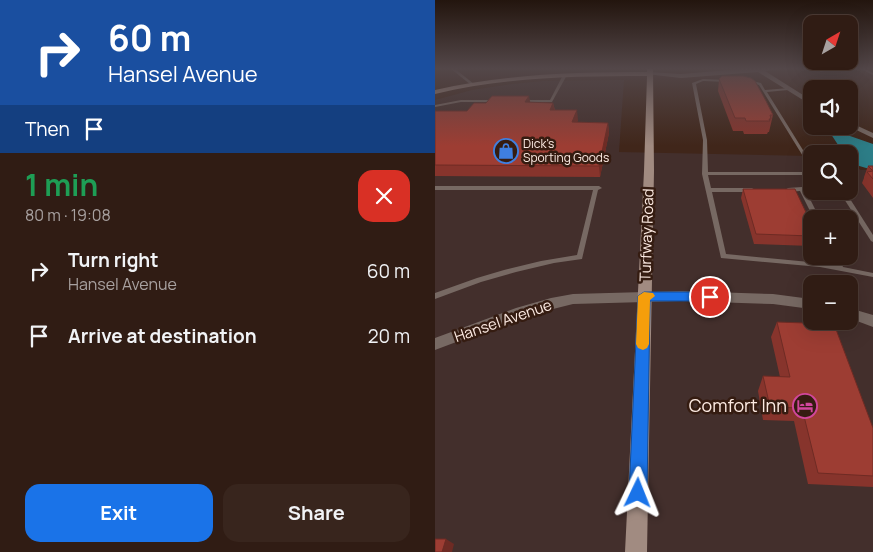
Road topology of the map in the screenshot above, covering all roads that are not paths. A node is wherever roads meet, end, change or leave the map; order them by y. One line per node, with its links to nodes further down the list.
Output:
1 (555, 94): 6 (lane)
2 (650, 94): 24 (main road, Turfway Road)
3 (695, 94): 12 (lane)
4 (766, 94): 10 (lane)
5 (497, 101): 7 (lane)
6 (515, 101)
7 (435, 106)
8 (858, 128): 9 (street)
9 (873, 136)
10 (803, 153)
11 (803, 173): 12 (lane)
12 (705, 174): 14 (lane)
13 (435, 188): 23 (lane)
14 (708, 190): 15 (lane); 21 (lane)
15 (755, 190)
16 (784, 190): 18 (lane)
17 (848, 200): 19 (lane)
18 (813, 210)
19 (873, 240)
20 (839, 265): 21 (lane)
21 (841, 269): 22 (lane)
22 (873, 275)
23 (435, 296)
24 (644, 296): 25 (street, Hansel Avenue); 28 (street, Hansel Avenue); 29 (main road, Turfway Road)
25 (803, 303)
26 (858, 316): 27 (street)
27 (873, 321)
28 (435, 344)
29 (636, 552)

